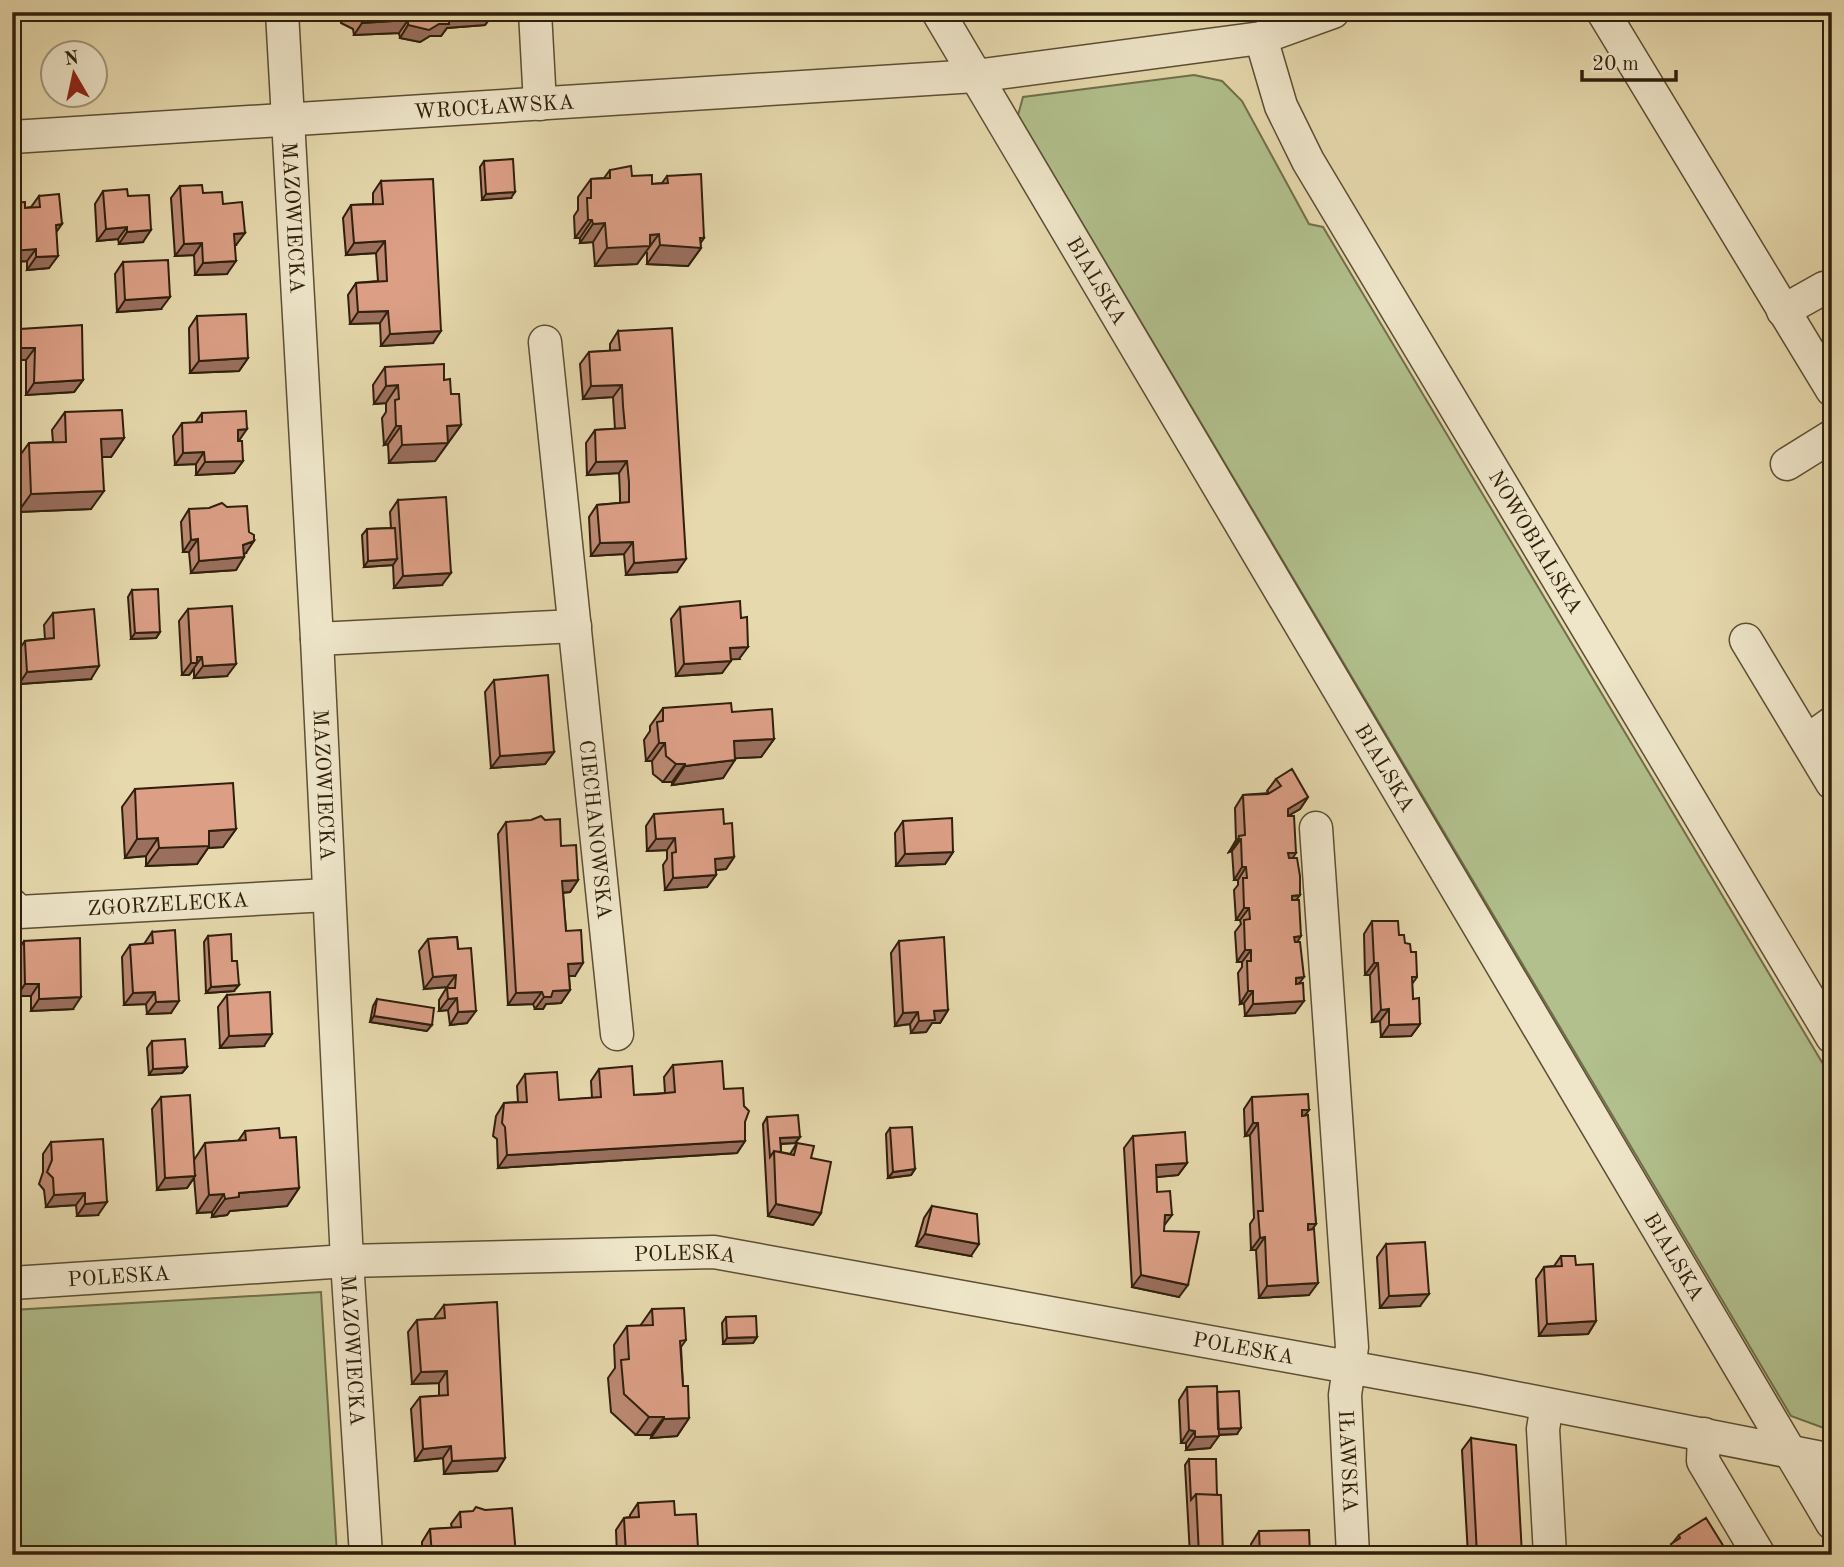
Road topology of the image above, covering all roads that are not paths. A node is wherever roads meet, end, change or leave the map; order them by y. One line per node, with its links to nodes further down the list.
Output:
1 (282, 12): 9 (street, MAZOWIECKA)
2 (535, 12): 8 (street)
3 (938, 12): 7 (street, BIALSKA)
4 (1333, 12): 6 (street, WROCŁAWSKA)
5 (1603, 12): 12 (street)
6 (1261, 38): 7 (street, WROCŁAWSKA); 26 (street, NOWOBIALSKA)
7 (975, 76): 8 (street, WROCŁAWSKA); 32 (street, BIALSKA)
8 (540, 104): 9 (street, WROCŁAWSKA)
9 (287, 119): 10 (street, WROCŁAWSKA); 18 (street, MAZOWIECKA)
10 (12, 137)
11 (1829, 285): 12 (street)
12 (1783, 311): 14 (street)
13 (545, 342): 17 (street, CIECHANOWSKA)
14 (1832, 390)
15 (1832, 436): 16 (street)
16 (1787, 464)
17 (575, 626): 18 (street); 25 (street, CIECHANOWSKA)
18 (317, 639): 23 (street, MAZOWIECKA)
19 (1746, 640): 20 (street)
20 (1819, 732): 21 (street)
21 (1832, 783)
22 (1316, 828): 29 (street)
23 (328, 895): 24 (street, ZGORZELECKA); 27 (street, MAZOWIECKA)
24 (12, 905)
25 (617, 1034)
26 (1832, 1037)
27 (347, 1261): 28 (street, POLESKA); 29 (street, POLESKA); 35 (street, MAZOWIECKA)
28 (12, 1283)
29 (1349, 1367): 30 (street, POLESKA); 36 (street, IŁAWSKA)
30 (1547, 1405): 31 (street, POLESKA); 37 (street)
31 (1704, 1434): 32 (street, POLESKA); 38 (street)
32 (1790, 1454): 33 (street, POLESKA); 34 (street, BIALSKA)
33 (1832, 1460)
34 (1832, 1523)
35 (366, 1555)
36 (1353, 1555)
37 (1550, 1555)
38 (1759, 1555)

